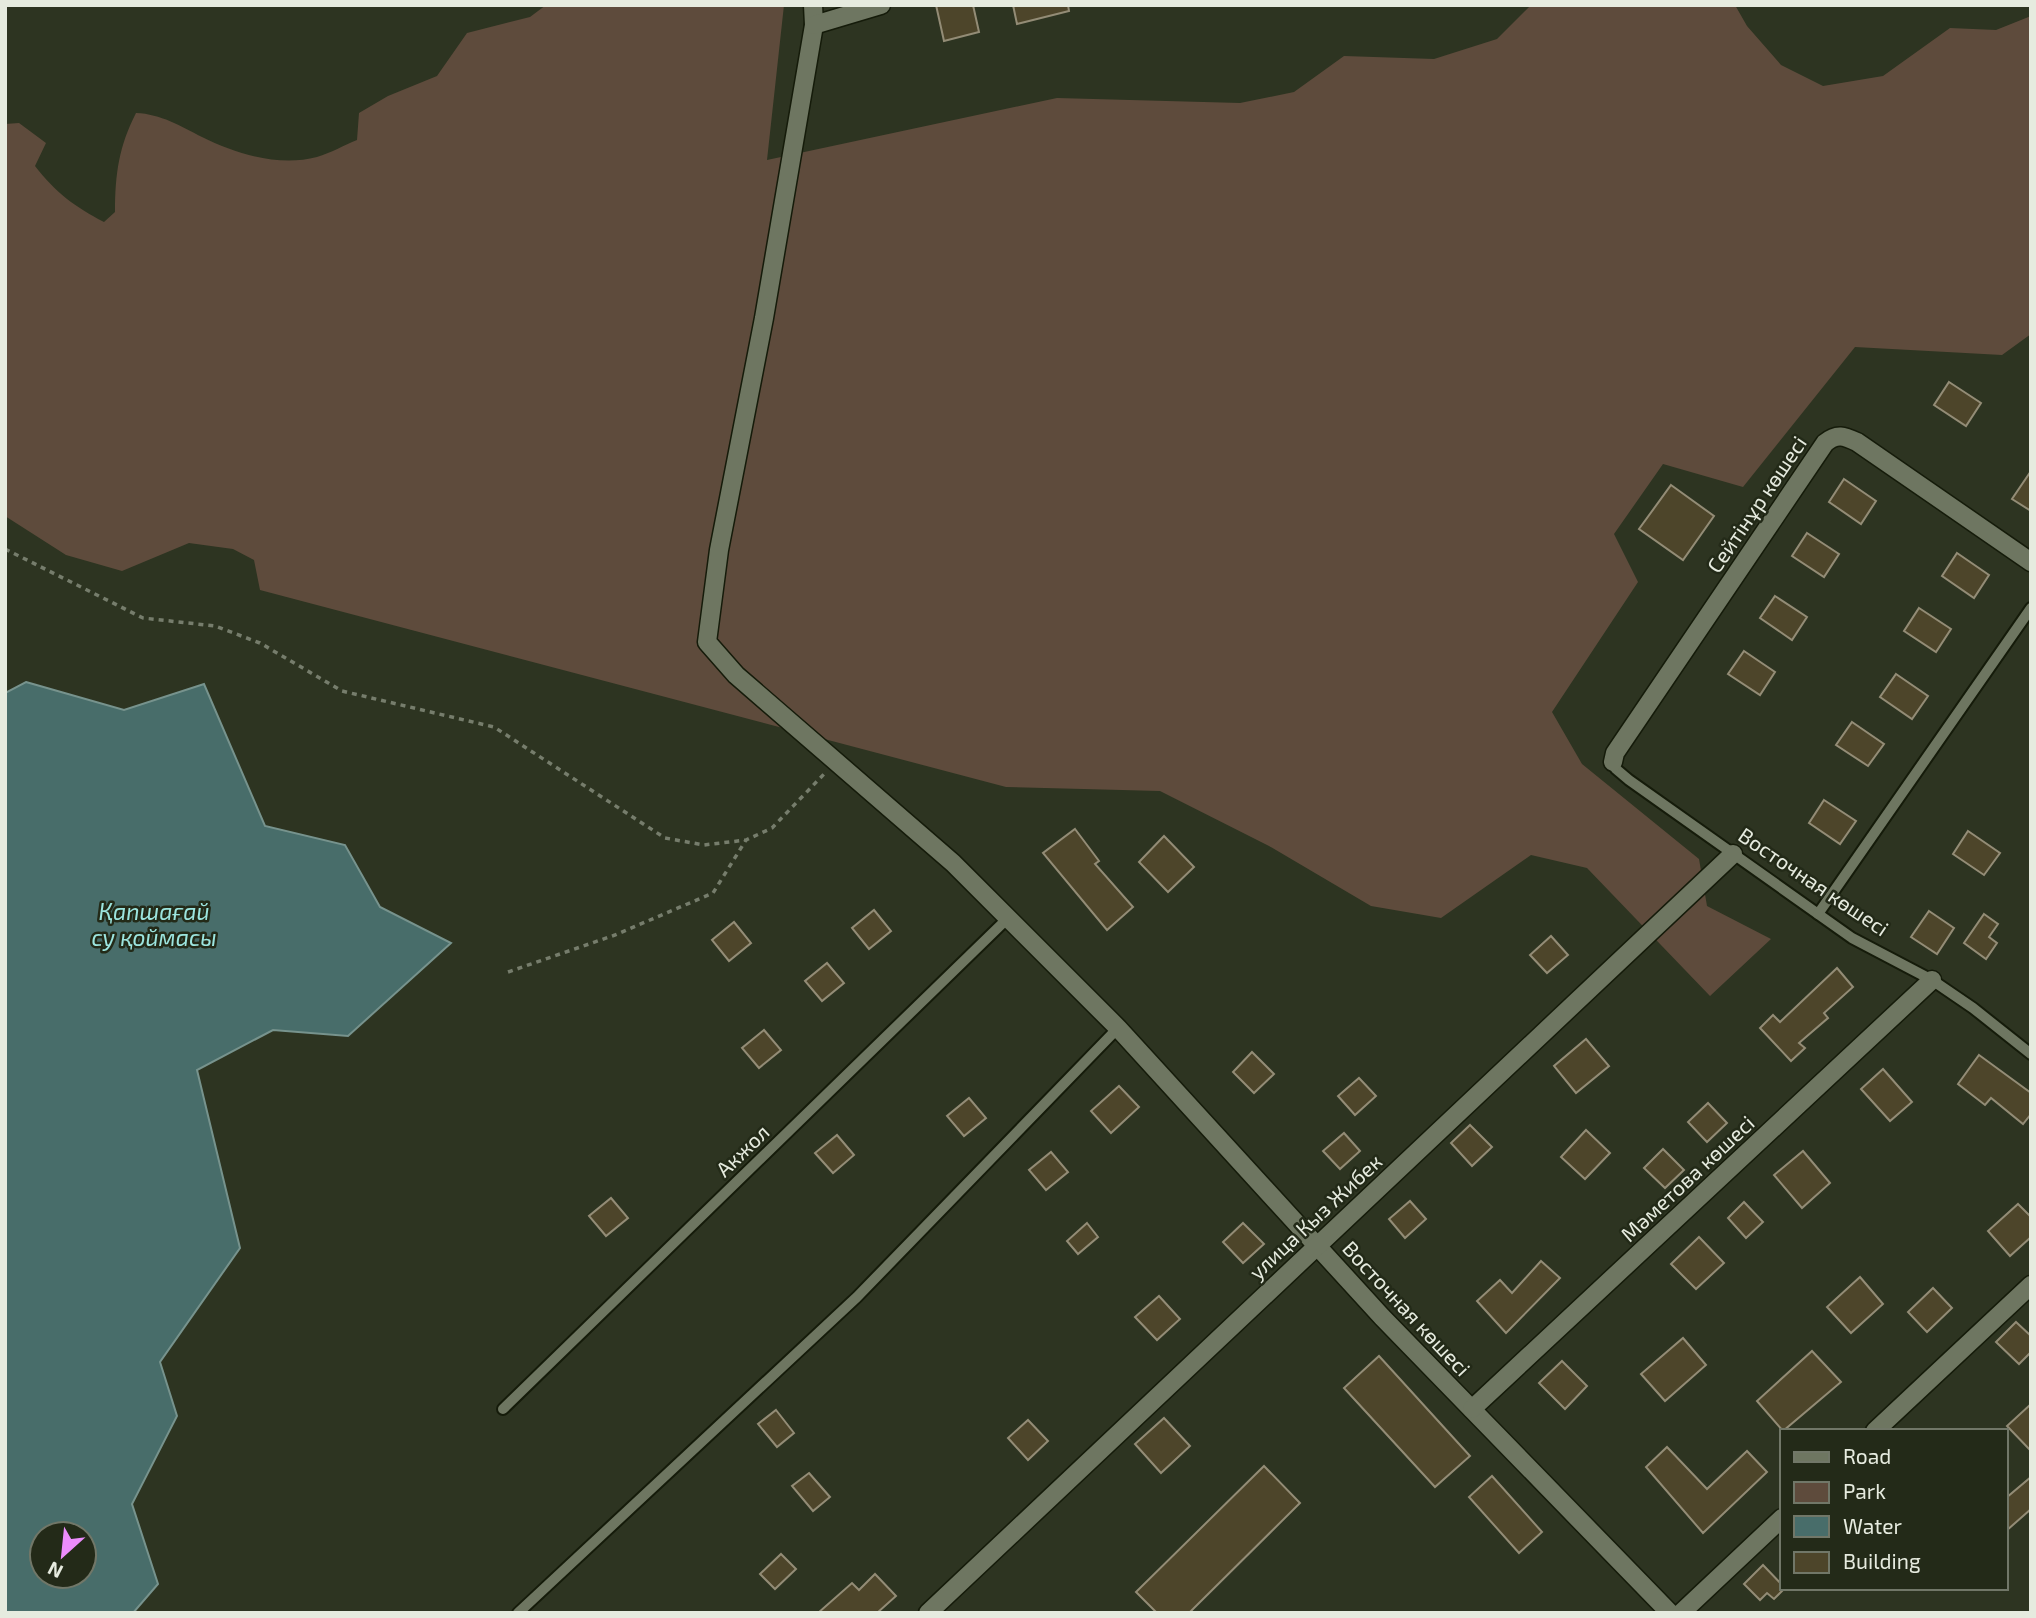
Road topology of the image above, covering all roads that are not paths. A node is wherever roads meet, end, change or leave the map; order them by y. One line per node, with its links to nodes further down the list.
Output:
1 (813, 5): 3 (street)
2 (881, 5): 3 (street)
3 (814, 25): 9 (street, Восточная көшесі)
4 (2031, 562): 6 (street, Сейтінұр көшесі)
5 (2031, 608): 8 (lane)
6 (1613, 762): 7 (lane, Восточная көшесі)
7 (1733, 854): 8 (lane, Восточная көшесі); 13 (street, улица Кыз Жибек)
8 (1818, 914): 10 (lane, Восточная көшесі)
9 (1008, 918): 11 (street, Восточная көшесі); 15 (lane, Акжол)
10 (1932, 980): 12 (lane, Восточная көшесі); 16 (street, Мәметова көшесі)
11 (1118, 1028): 13 (street, Восточная көшесі); 19 (lane)
12 (2031, 1054)
13 (1317, 1245): 16 (street, Восточная көшесі); 22 (street, улица Кыз Жибек)
14 (2031, 1285): 17 (street)
15 (503, 1409)
16 (1472, 1409): 23 (street, Восточная көшесі)
17 (1877, 1429)
18 (1780, 1520): 24 (street)
19 (528, 1604): 20 (lane); 21 (lane)
20 (519, 1613)
21 (537, 1613)
22 (928, 1613)
23 (1670, 1613)
24 (1681, 1613)

